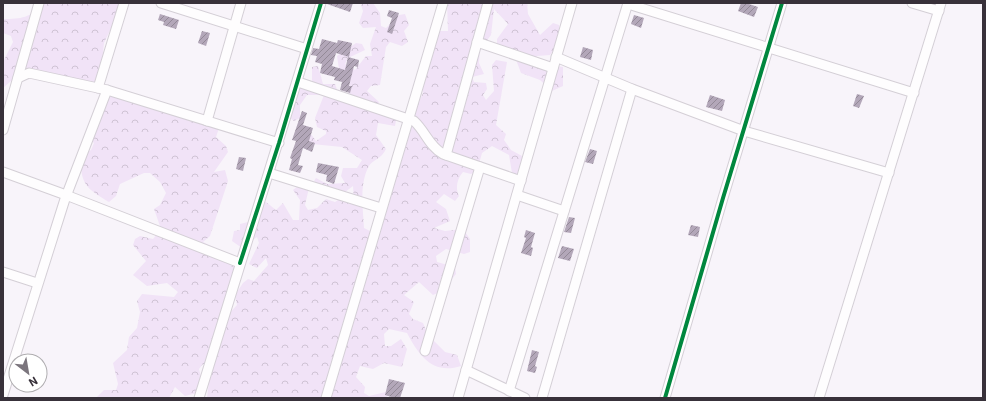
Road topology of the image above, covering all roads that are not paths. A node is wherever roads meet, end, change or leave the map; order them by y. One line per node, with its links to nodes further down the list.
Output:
1 (39, 3): 19 (street)
2 (124, 3): 22 (street)
3 (161, 3): 13 (street)
4 (241, 3): 13 (street)
5 (321, 3): 16 (street)
6 (443, 3): 26 (street)
7 (488, 3): 14 (street)
8 (572, 3): 17 (street)
9 (782, 3): 15 (street)
10 (912, 3): 12 (street)
11 (628, 4): 15 (street); 20 (street)
12 (940, 7): 25 (street)
13 (234, 26): 16 (street); 27 (street)
14 (477, 42): 18 (street); 31 (street)
15 (769, 48): 25 (street); 29 (street)
16 (307, 49): 21 (street)
17 (556, 58): 18 (street); 20 (street)
18 (553, 68): 36 (street)
19 (18, 78): 22 (street); 28 (street)
20 (605, 78): 23 (street); 40 (street)
21 (298, 82): 26 (street); 30 (street)
22 (98, 88): 24 (street)
23 (632, 89): 29 (street); 52 (street)
24 (107, 90): 27 (street); 37 (street)
25 (914, 92): 35 (street)
26 (408, 118): 31 (street); 39 (street)
27 (207, 121): 30 (street)
28 (3, 130)
29 (744, 131): 35 (street); 53 (street)
30 (279, 143): 34 (street)
31 (446, 155): 32 (street)
32 (480, 167): 36 (street); 44 (street)
33 (3, 172): 37 (street)
34 (269, 173): 39 (street); 41 (street)
35 (889, 173): 54 (street)
36 (521, 181): 38 (street)
37 (66, 195): 41 (street); 43 (street)
38 (517, 195): 40 (street); 45 (street)
39 (381, 208): 49 (street)
40 (564, 211): 46 (street)
41 (240, 263): 48 (street)
42 (3, 272): 43 (street)
43 (37, 283): 47 (street)
44 (425, 351)
45 (466, 370): 46 (street); 50 (street)
46 (509, 391): 51 (street)
47 (3, 395)
48 (199, 398)
49 (326, 398)
50 (458, 398)
51 (525, 398)
52 (542, 398)
53 (665, 398)
54 (819, 398)

